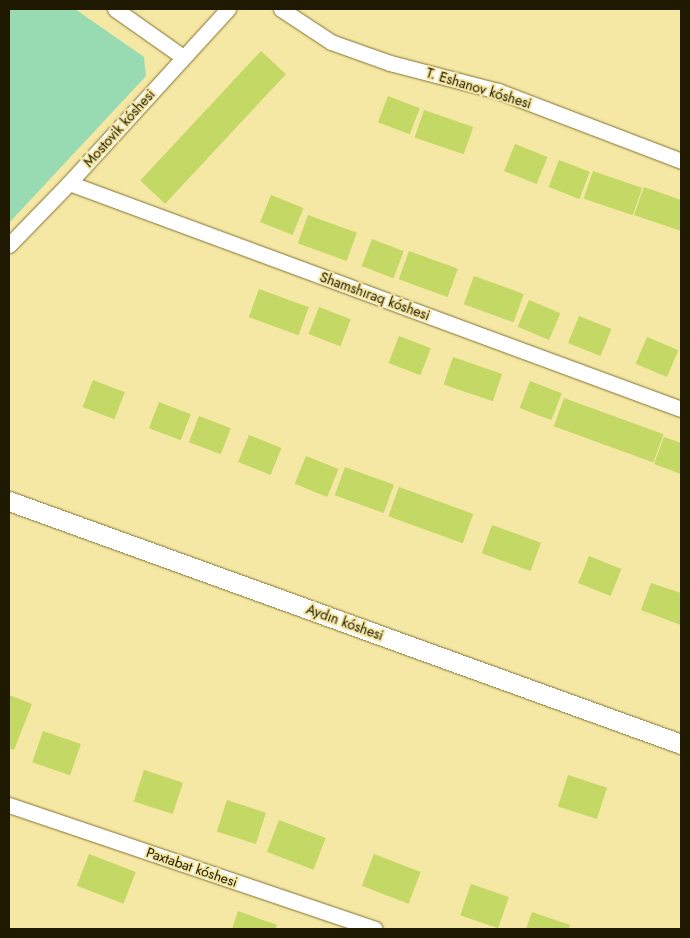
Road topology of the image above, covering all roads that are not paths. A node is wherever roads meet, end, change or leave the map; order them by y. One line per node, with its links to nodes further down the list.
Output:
1 (115, 9): 4 (street)
2 (228, 9): 4 (street, Mostovik kóshesi)
3 (281, 9): 5 (street, T. Eshanov kóshesi)
4 (182, 57): 6 (street, Mostovik kóshesi)
5 (681, 160)
6 (69, 183): 7 (street, Mostovik kóshesi); 8 (street, Shamshıraq kóshesi)
7 (9, 245)
8 (681, 409)
9 (9, 501): 10 (street, Aydın kóshesi)
10 (681, 744)
11 (9, 805): 12 (street, Paxtabat kóshesi)
12 (375, 929)

